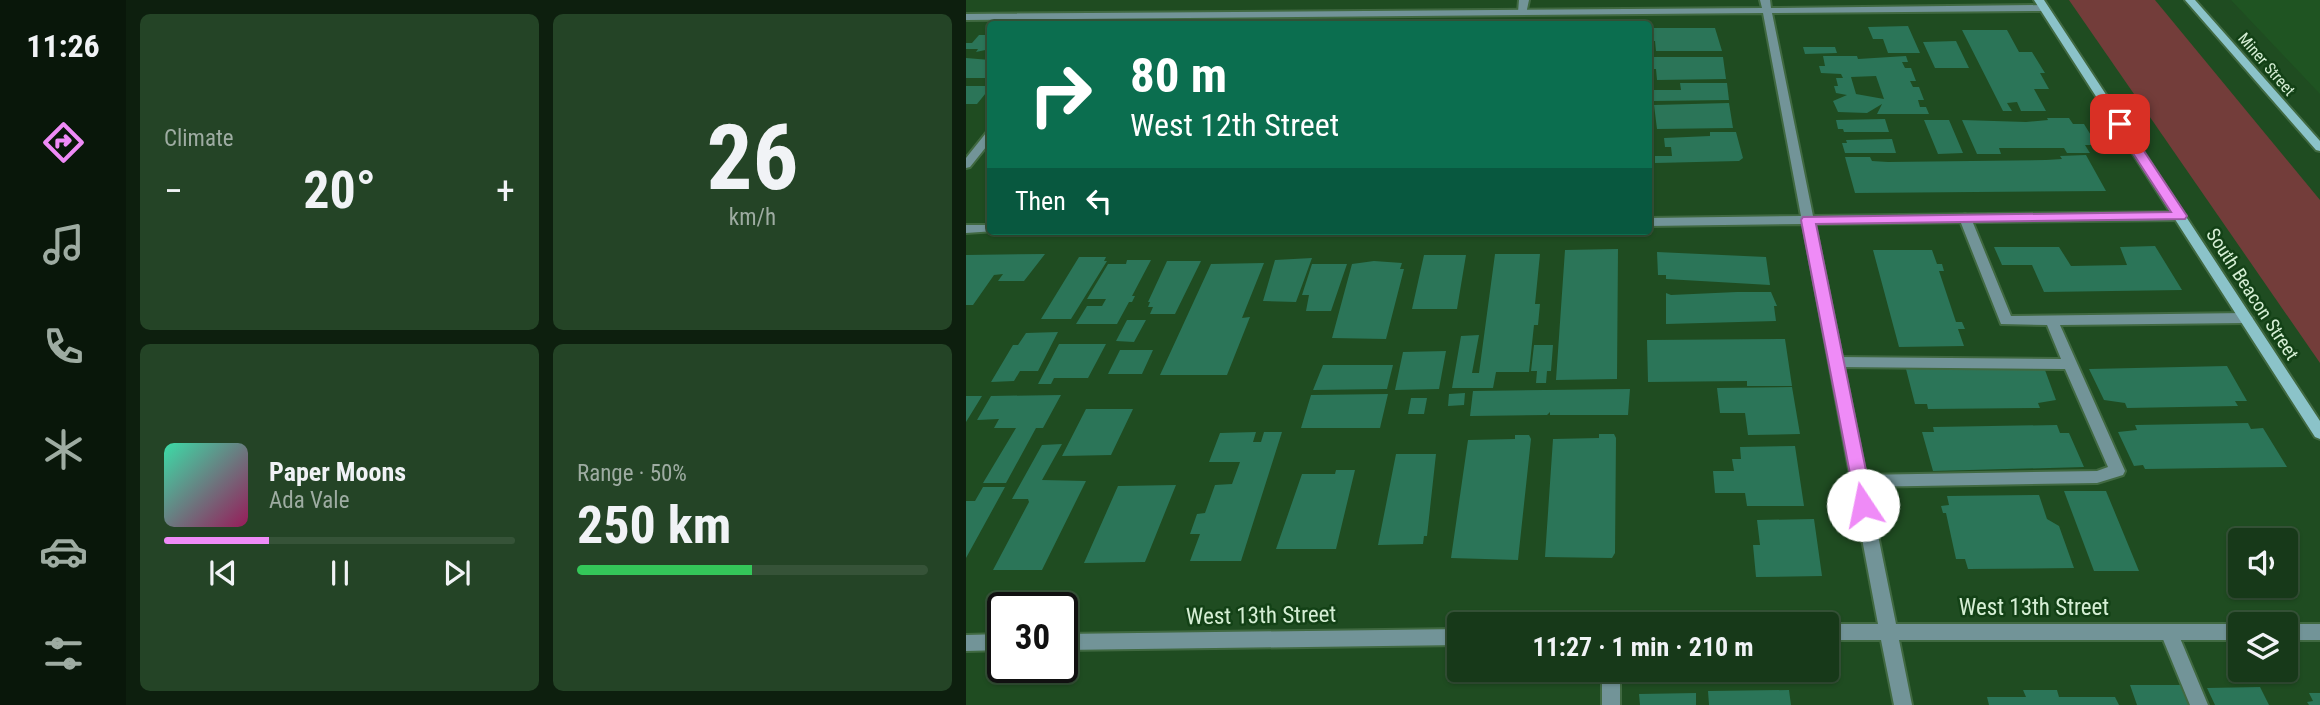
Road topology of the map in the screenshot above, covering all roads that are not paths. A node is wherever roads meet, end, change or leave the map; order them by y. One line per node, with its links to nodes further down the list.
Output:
1 (1524, 0): 6 (street)
2 (2190, 0): 10 (street, Miner Street)
3 (2042, 4): 4 (street); 12 (street, South Beacon Street)
4 (1766, 5): 6 (street); 14 (street)
5 (1092, 11): 6 (street); 7 (street); 8 (street)
6 (1523, 12)
7 (966, 17)
8 (1084, 21)
9 (987, 139): 11 (street)
10 (2320, 148)
11 (966, 165)
12 (2180, 216): 13 (street); 18 (street, South Beacon Street)
13 (1965, 218): 14 (street); 19 (street)
14 (1808, 220): 15 (street); 20 (street)
15 (1652, 222)
16 (966, 229): 17 (street)
17 (987, 229)
18 (2246, 318): 19 (street); 22 (street, South Beacon Street)
19 (2052, 321): 21 (street)
20 (1836, 362): 21 (street); 23 (street)
21 (2070, 364): 23 (street)
22 (2320, 433)
23 (1859, 481): 25 (street)
24 (1839, 632): 25 (street, West 13th Street)
25 (1888, 632): 26 (street, West 13th Street); 36 (street)
26 (2169, 632): 27 (street, West 13th Street); 37 (street)
27 (2228, 632)
28 (2298, 632): 29 (street)
29 (2320, 632)
30 (1447, 636): 32 (street, West 13th Street)
31 (987, 642): 33 (street)
32 (1078, 642)
33 (966, 643)
34 (1611, 682): 35 (street)
35 (1611, 705)
36 (1903, 705)
37 (2199, 705)

